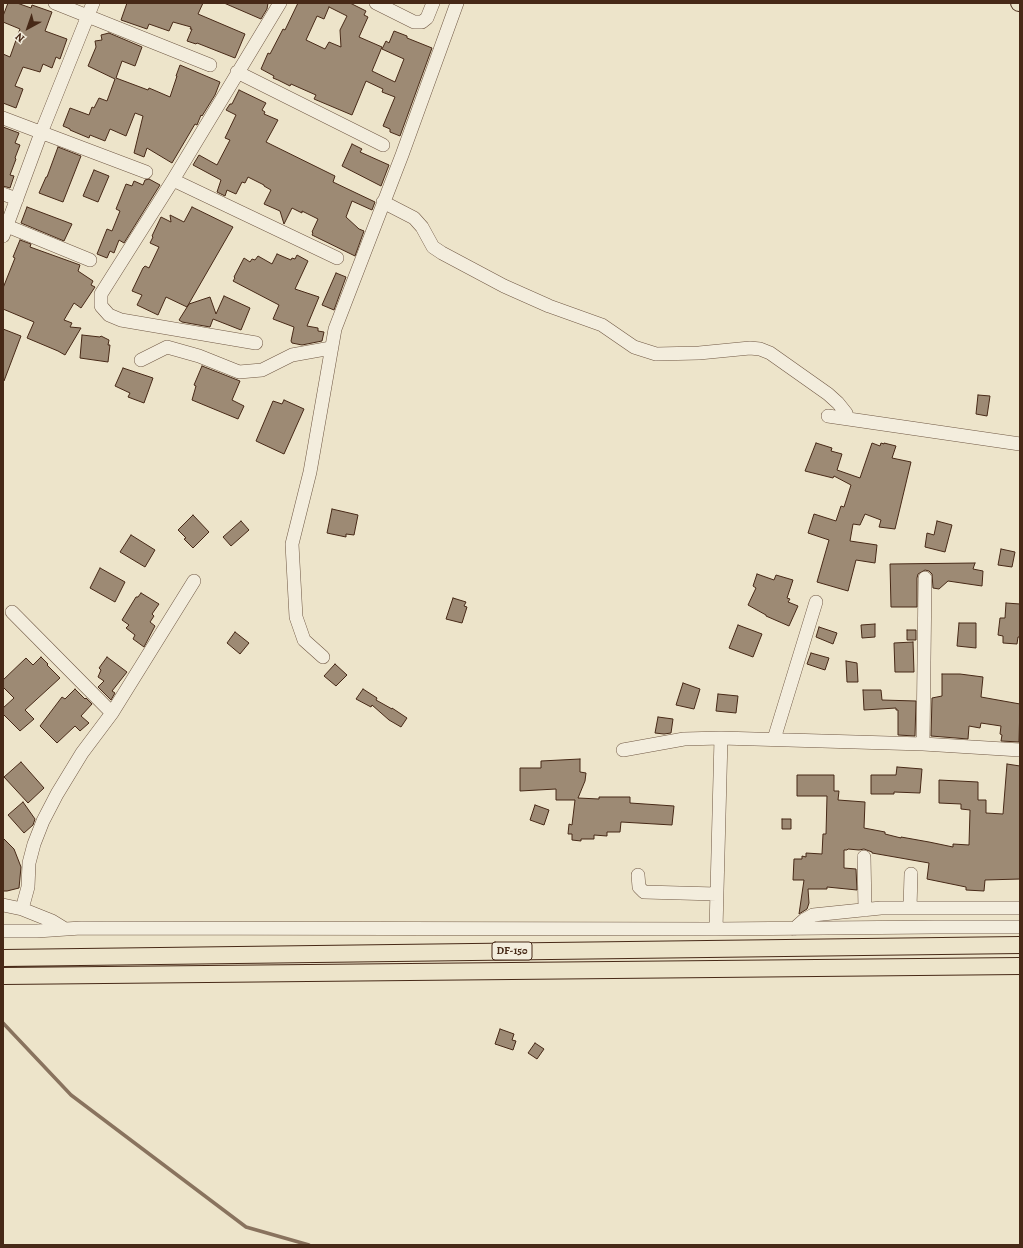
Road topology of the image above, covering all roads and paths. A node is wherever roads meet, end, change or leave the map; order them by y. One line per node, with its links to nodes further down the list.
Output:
1 (55, 3): 7 (street)
2 (93, 3): 7 (street)
3 (280, 3): 9 (street)
4 (376, 3): 5 (street)
5 (433, 3)
6 (456, 3): 17 (street)
7 (88, 16): 8 (street); 11 (street)
8 (210, 65)
9 (237, 72): 12 (street); 14 (street)
10 (3, 118): 11 (street)
11 (41, 133): 13 (street); 16 (street)
12 (383, 144)
13 (146, 172)
14 (173, 180): 19 (street); 21 (street)
15 (3, 194): 16 (street)
16 (17, 199): 18 (street)
17 (384, 202): 22 (street); 25 (street)
18 (5, 231): 20 (street)
19 (337, 258)
20 (90, 260)
21 (256, 343)
22 (331, 348): 23 (street); 31 (street)
23 (141, 360)
24 (828, 416): 25 (street)
25 (848, 419): 26 (street)
26 (1020, 444)
27 (925, 578): 35 (street)
28 (194, 581): 32 (street)
29 (816, 602): 34 (street)
30 (12, 612): 32 (street)
31 (323, 657)
32 (112, 713): 46 (street)
33 (721, 738): 34 (street); 36 (street); 41 (street)
34 (774, 739): 35 (street)
35 (923, 744): 37 (street)
36 (623, 750)
37 (1020, 750)
38 (864, 857): 47 (street)
39 (911, 874): 44 (street)
40 (638, 875): 41 (street)
41 (716, 894): 51 (street)
42 (3, 905): 46 (street)
43 (880, 908): 44 (street); 47 (street); 48 (street)
44 (910, 908): 45 (street)
45 (1020, 908)
46 (22, 909): 50 (street)
47 (865, 910): 52 (street)
48 (879, 927): 49 (street); 52 (street)
49 (1020, 927)
50 (65, 929): 51 (street); 53 (street)
51 (716, 929): 52 (street)
52 (794, 929)
53 (3, 931)
54 (1020, 945): 55 (main road, DF-150)
55 (3, 958)
56 (1020, 966): 57 (main road, DF-150)
57 (3, 976)

